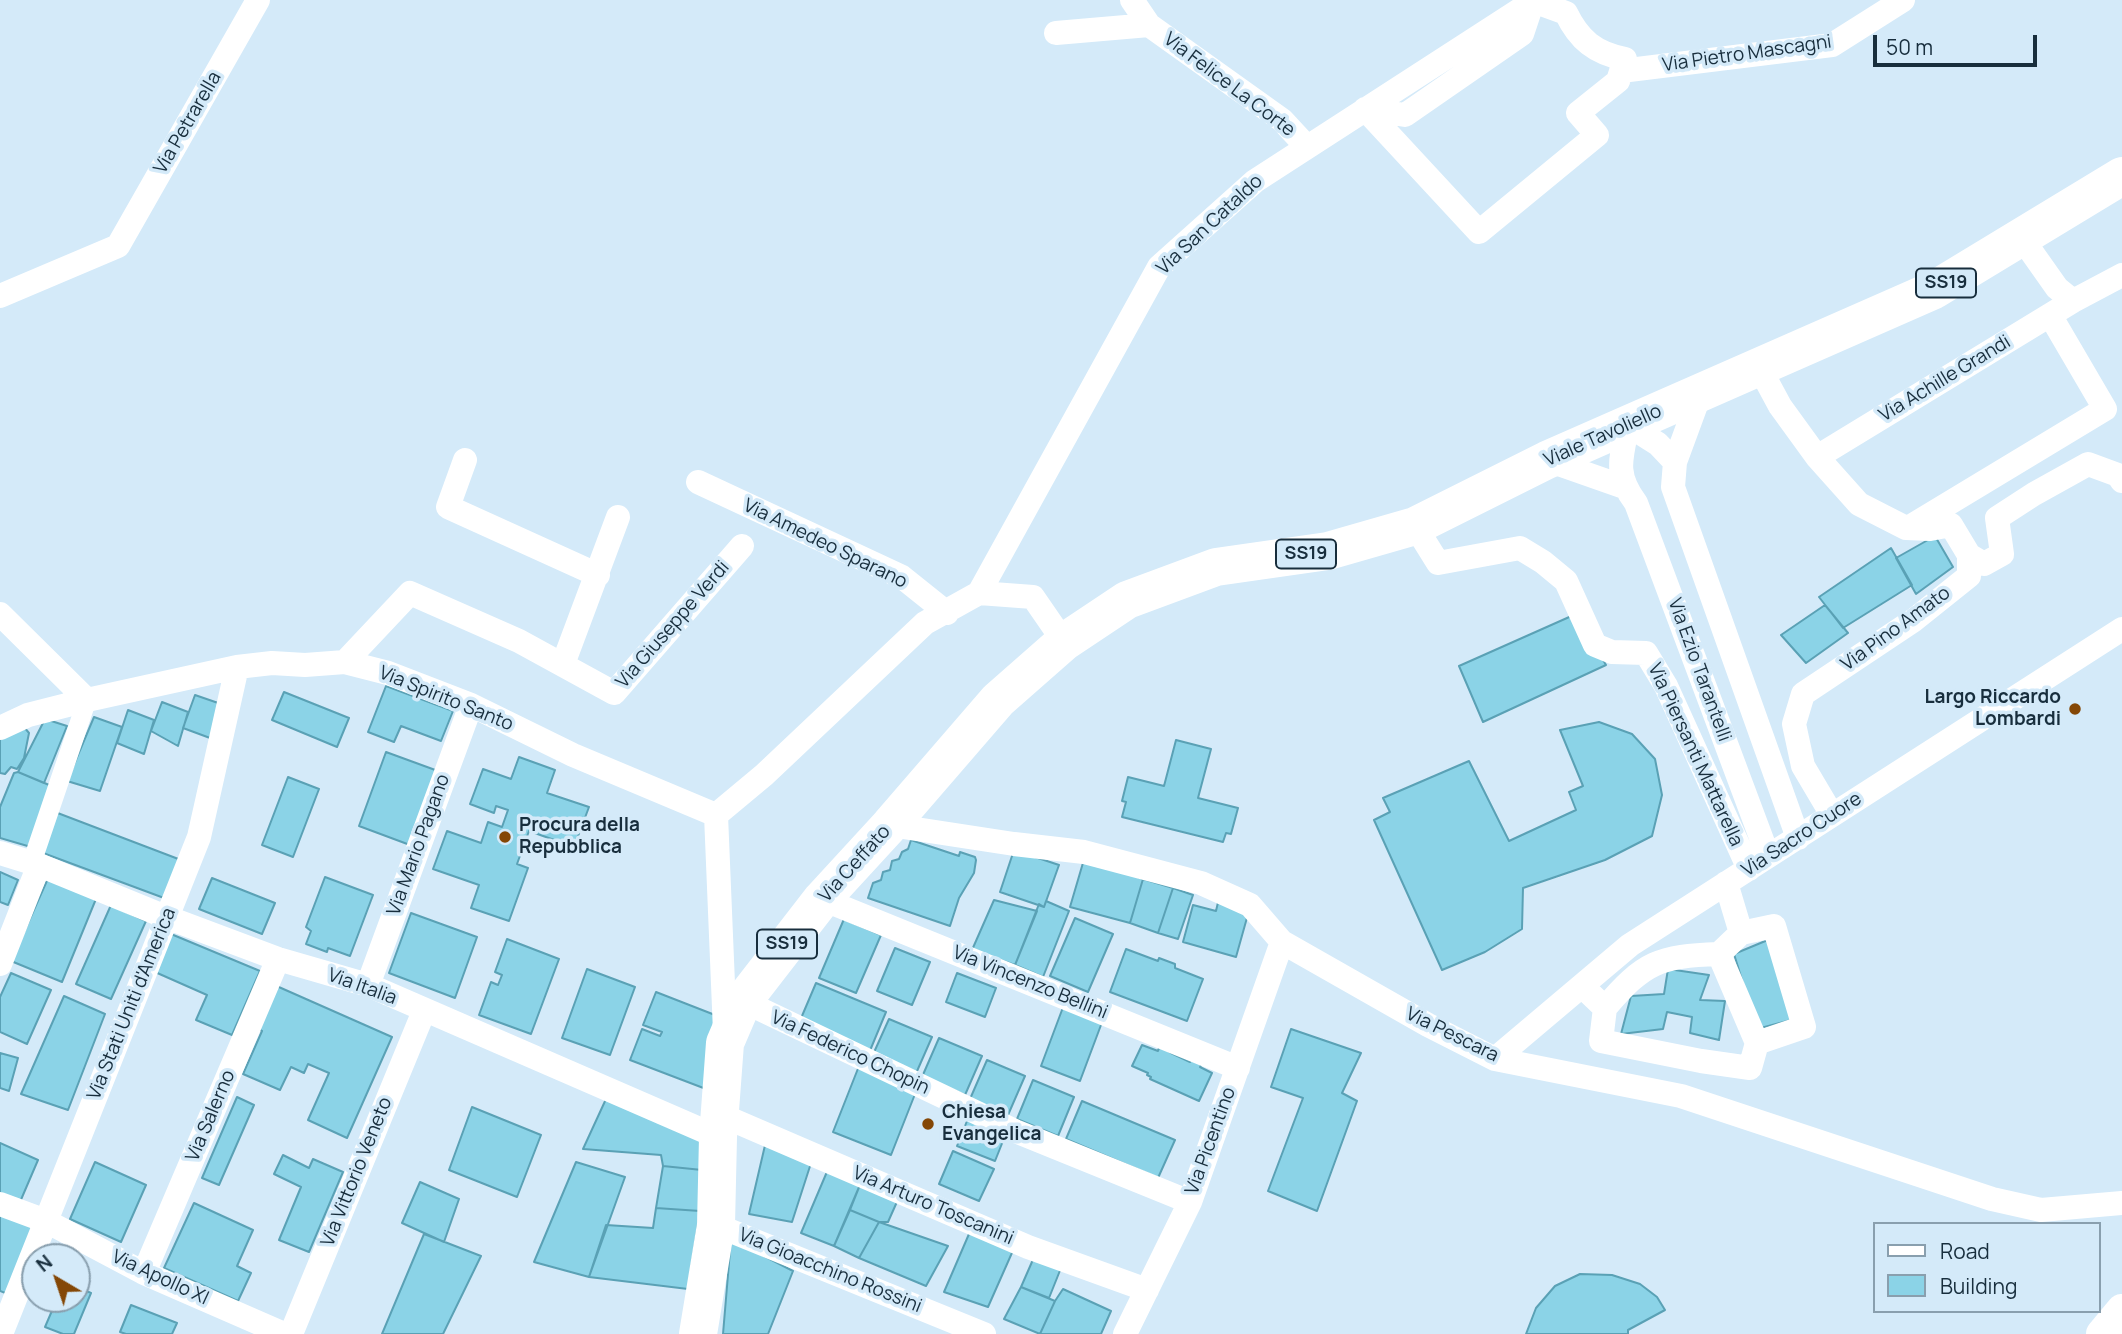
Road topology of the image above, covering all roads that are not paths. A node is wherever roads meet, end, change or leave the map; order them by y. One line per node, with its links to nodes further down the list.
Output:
1 (258, 0): 13 (street, Via Petrarella)
2 (1132, 0): 5 (street, Via Felice La Corte)
3 (1903, 0): 7 (street, Via Pietro Mascagni)
4 (1534, 1): 7 (street); 8 (street, Via San Cataldo)
5 (1149, 25): 6 (street, Via Felice La Corte); 9 (street, Via Felice La Corte)
6 (1056, 33)
7 (1621, 71): 8 (street)
8 (1365, 109): 9 (street, Via San Cataldo)
9 (1307, 147): 32 (street, Via San Cataldo)
10 (2122, 176): 11 (main road, Viale Tavoliello / SS19)
11 (2021, 237): 14 (street); 16 (main road, Viale Tavoliello / SS19)
12 (2122, 275): 14 (street, Via Achille Grandi)
13 (0, 296)
14 (2073, 301): 15 (street, Via Achille Grandi)
15 (2050, 314): 19 (street, Via Achille Grandi); 28 (street)
16 (1759, 367): 17 (main road, Viale Tavoliello / SS19); 19 (street)
17 (1700, 394): 18 (main road, Viale Tavoliello / SS19); 22 (street, Via Ezio Tarantelli)
18 (1628, 425): 21 (main road, Viale Tavoliello / SS19); 22 (street); 25 (street, Via Ezio Tarantelli)
19 (1817, 457): 28 (street)
20 (465, 460): 31 (street)
21 (1548, 460): 25 (street); 27 (main road, Viale Tavoliello / SS19)
22 (1675, 462): 46 (street, Via Ezio Tarantelli)
23 (2122, 481): 30 (street)
24 (698, 482): 33 (street, Via Amedeo Sparano)
25 (1624, 486): 48 (street, Via Ezio Tarantelli)
26 (618, 517): 31 (street)
27 (1415, 526): 36 (main road, Viale Tavoliello / SS19); 48 (street, Via Piersanti Mattarella)
28 (1906, 528): 30 (street)
29 (742, 546): 38 (street, Via Giuseppe Verdi)
30 (1969, 555): 44 (street, Via Pino Amato)
31 (598, 575): 38 (street)
32 (979, 593): 33 (street); 36 (street)
33 (947, 613): 43 (street)
34 (0, 614): 40 (street)
35 (2122, 629): 44 (street, Via Sacro Cuore)
36 (1064, 642): 45 (main road, Via Ceffato / SS19)
37 (345, 662): 38 (street, Via Giuseppe Verdi); 39 (street, Via Spirito Santo); 41 (street, Via Spirito Santo)
38 (563, 664)
39 (237, 667): 40 (street, Via Spirito Santo); 52 (street, Via Stati Uniti d'America)
40 (87, 700): 42 (street, Via Spirito Santo); 49 (street)
41 (471, 705): 43 (street, Via Spirito Santo); 58 (street, Via Mario Pagano)
42 (0, 728)
43 (716, 814): 63 (street)
44 (1832, 815): 46 (street, Via Sacro Cuore)
45 (890, 825): 51 (main road, Via Ceffato / SS19); 54 (street, Via Pescara)
46 (1798, 838): 48 (street, Via Sacro Cuore)
47 (0, 853): 49 (street, Via Italia)
48 (1759, 862): 50 (street, Via Sacro Cuore)
49 (36, 863): 52 (street, Via Italia); 57 (street)
50 (1726, 883): 53 (street); 59 (street, Via Sacro Cuore)
51 (822, 899): 60 (main road, Via Ceffato / SS19); 66 (street, Via Vincenzo Bellini)
52 (166, 917): 56 (street, Via Italia); 71 (street, Via Stati Uniti d'America)
53 (1741, 933): 55 (street); 64 (street)
54 (1282, 942): 65 (street, Via Pescara); 66 (street, Via Picentino)
55 (1719, 954): 61 (street); 64 (street)
56 (278, 959): 58 (street, Via Italia); 73 (street, Via Salerno)
57 (0, 964)
58 (368, 985): 62 (street, Via Italia)
59 (1582, 986): 61 (street); 65 (street, Via Sacro Cuore)
60 (743, 1001): 63 (main road, Via Ceffato / SS19); 68 (street, Via Federico Chopin)
61 (1605, 1007): 64 (street)
62 (424, 1011): 67 (street, Via Italia); 79 (street, Via Vittorio Veneto)
63 (725, 1043): 67 (main road, Via Ceffato / SS19)
64 (1757, 1043)
65 (1496, 1059): 69 (street, Via Pescara)
66 (1238, 1068): 68 (street, Via Picentino)
67 (720, 1126): 72 (main road, Via Ceffato / SS19); 74 (street, Via Arturo Toscanini)
68 (1190, 1202): 74 (street, Via Picentino)
69 (2122, 1203)
70 (0, 1204): 71 (street, Via Apollo XI)
71 (47, 1221): 73 (street, Via Apollo XI); 75 (street, Via Stati Uniti d'America)
72 (716, 1225): 80 (main road, Via Ceffato / SS19); 81 (street, Via Gioacchino Rossini)
73 (144, 1273): 78 (street, Via Apollo XI)
74 (1147, 1290): 82 (street, Via Picentino)
75 (7, 1303): 77 (street, Via Stati Uniti d'America)
76 (2122, 1310): 83 (street)
77 (1, 1334)
78 (284, 1334)
79 (291, 1334)
80 (698, 1334)
81 (984, 1334)
82 (1125, 1334)
83 (2102, 1334)

